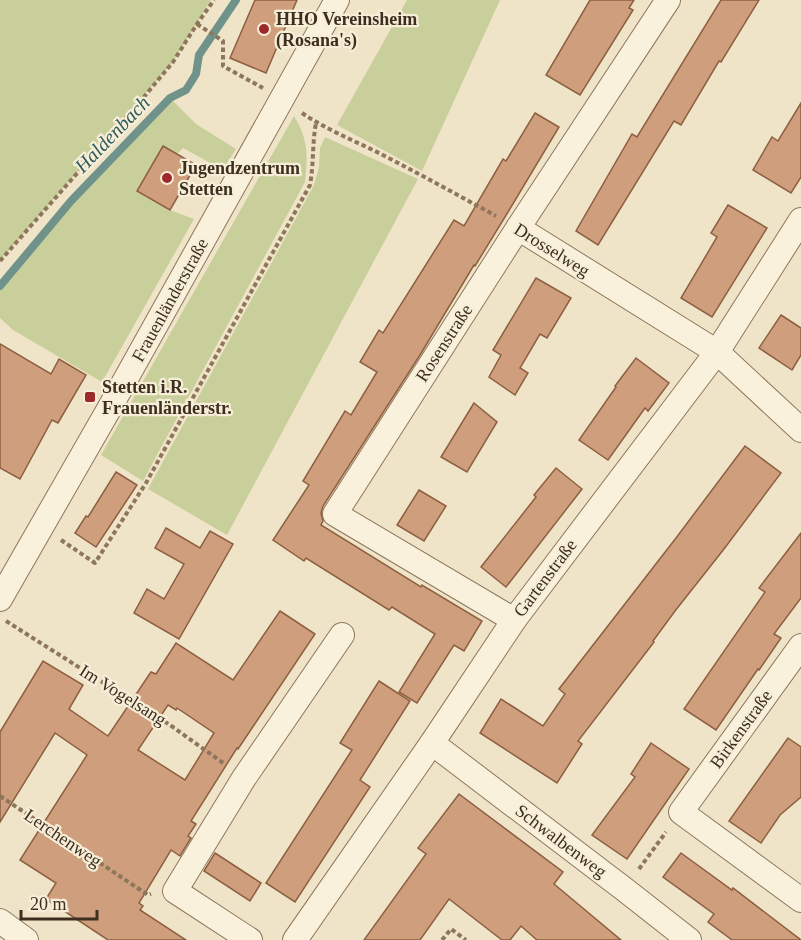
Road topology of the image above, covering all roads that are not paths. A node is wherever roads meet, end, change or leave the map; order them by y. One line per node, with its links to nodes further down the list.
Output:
1 (337, 0): 7 (street, Frauenländerstraße)
2 (668, 0): 4 (street, Rosenstraße)
3 (801, 220): 5 (street, Gartenstraße)
4 (518, 228): 5 (street, Drosselweg); 8 (street, Rosenstraße)
5 (717, 352): 6 (street, Drosselweg); 8 (street, Gartenstraße)
6 (801, 430)
7 (0, 599)
8 (514, 620): 11 (street, Gartenstraße)
9 (342, 635): 15 (street)
10 (801, 646): 12 (street, Birkenstraße)
11 (432, 743): 16 (street, Gartenstraße); 17 (street, Schwalbenweg)
12 (801, 900)
13 (0, 921): 14 (street)
14 (26, 940)
15 (250, 940)
16 (295, 940)
17 (689, 940)

